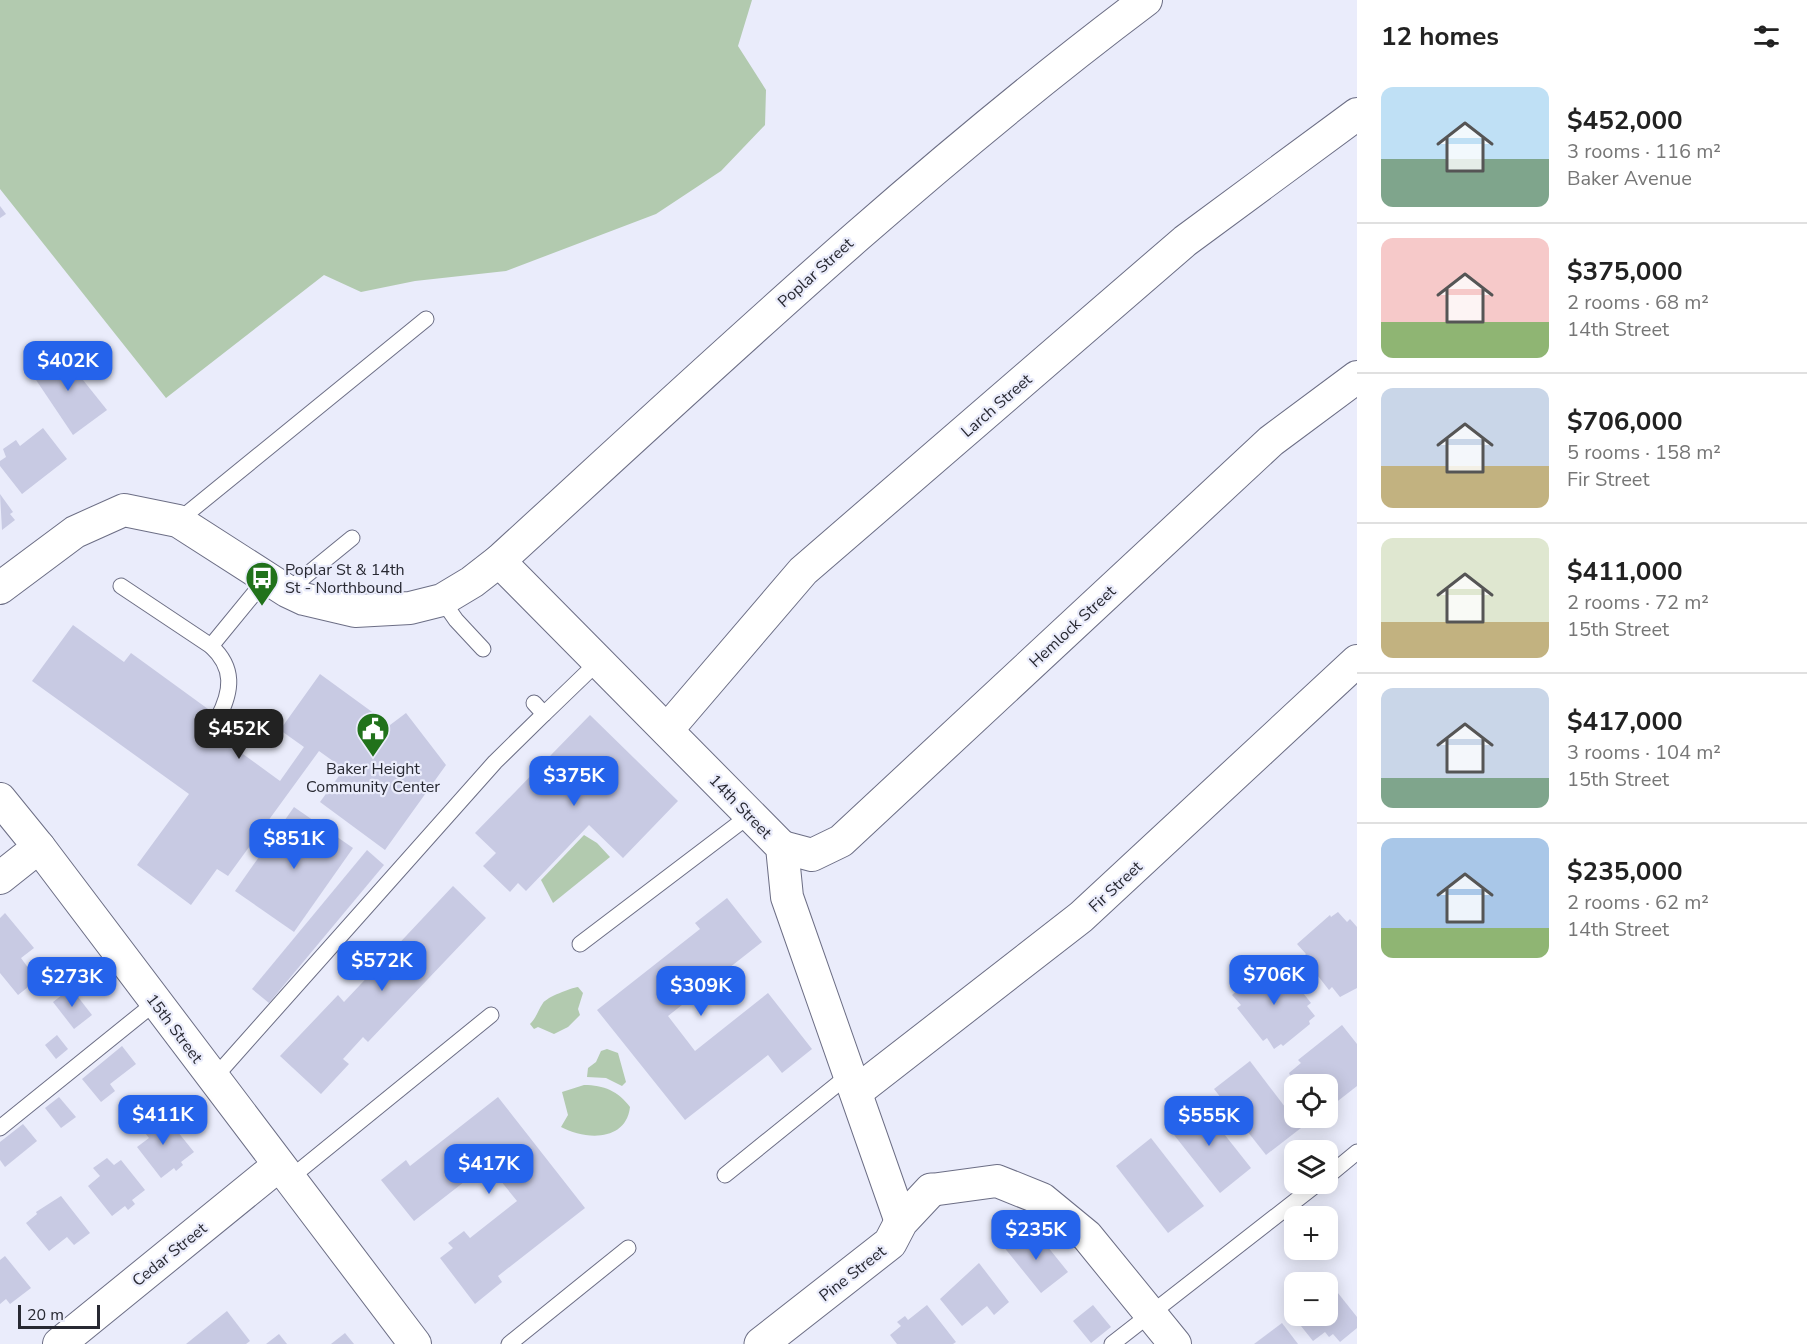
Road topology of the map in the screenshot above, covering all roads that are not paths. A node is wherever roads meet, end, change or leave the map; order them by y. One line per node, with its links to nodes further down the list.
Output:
1 (1146, 0): 7 (street, Poplar Street)
2 (1357, 114): 17 (street, Larch Street)
3 (426, 318): 5 (lane)
4 (1357, 377): 21 (street, Hemlock Street)
5 (178, 521): 8 (street, Poplar Street); 10 (street)
6 (352, 538): 8 (lane)
7 (499, 561): 11 (street, Poplar Street); 14 (street, 14th Street)
8 (276, 585): 11 (street, Poplar Street); 12 (lane)
9 (121, 586): 12 (lane)
10 (0, 588)
11 (442, 600): 13 (lane)
12 (211, 646): 16 (lane)
13 (483, 649)
14 (599, 661): 17 (street, 14th Street); 26 (lane)
15 (1357, 661): 27 (street, Fir Street)
16 (218, 718)
17 (667, 730): 19 (street, 14th Street)
18 (0, 799): 20 (street, 15th Street)
19 (750, 815): 21 (street, 14th Street); 23 (lane)
20 (39, 847): 22 (street); 24 (street, 15th Street)
21 (782, 847): 27 (street, 14th Street)
22 (0, 878)
23 (579, 944)
24 (156, 1002): 26 (street, 15th Street); 28 (lane)
25 (491, 1015): 31 (lane)
26 (214, 1078): 31 (street, 15th Street)
27 (853, 1083): 32 (lane); 35 (street, 14th Street)
28 (0, 1128)
29 (1357, 1152): 30 (lane)
30 (1338, 1168)
31 (284, 1172): 38 (street, Cedar Street); 39 (street, 15th Street)
32 (725, 1175)
33 (931, 1190): 35 (street, Pine Street); 37 (street)
34 (1304, 1194): 37 (lane)
35 (901, 1222): 41 (street, Pine Street)
36 (628, 1248): 40 (lane)
37 (1150, 1314): 42 (lane); 43 (street)
38 (59, 1344)
39 (415, 1344)
40 (509, 1344)
41 (761, 1344)
42 (1112, 1344)
43 (1175, 1344)

